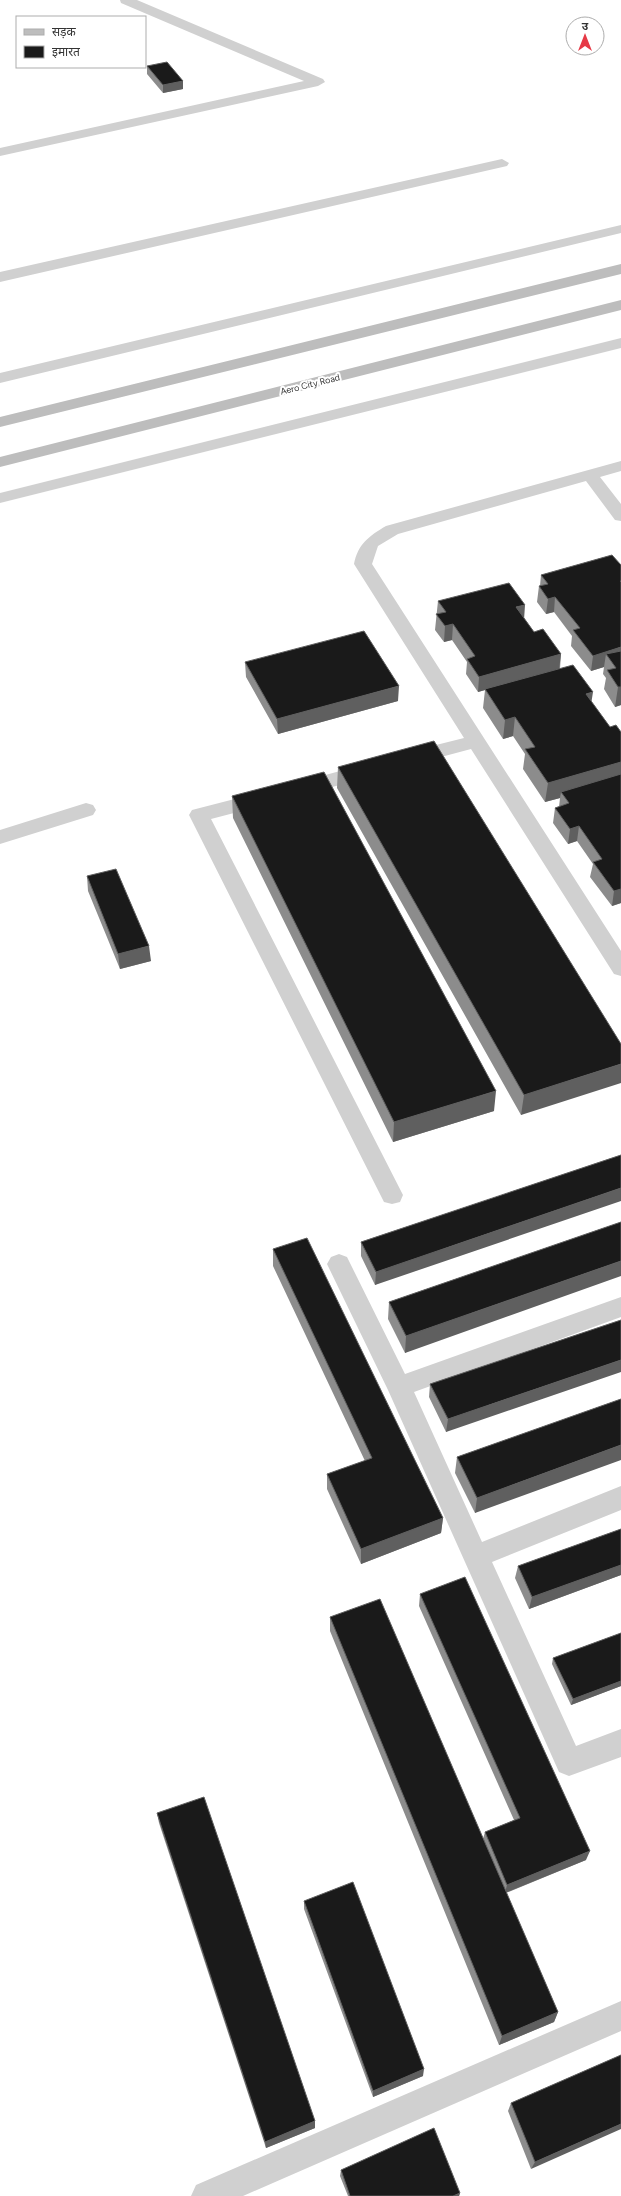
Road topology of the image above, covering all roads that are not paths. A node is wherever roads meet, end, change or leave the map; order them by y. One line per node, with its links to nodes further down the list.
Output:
1 (126, 0): 2 (street)
2 (0, 152)
3 (502, 163): 6 (street)
4 (621, 230): 9 (street)
5 (621, 269): 10 (street)
6 (0, 276)
7 (621, 305): 11 (street, Aero City Road)
8 (621, 343): 14 (street)
9 (0, 378)
10 (0, 422)
11 (0, 462)
12 (621, 466): 13 (street)
13 (589, 474): 15 (street); 16 (street)
14 (0, 498)
15 (621, 516)
16 (476, 741): 19 (street); 21 (street)
17 (86, 810): 18 (street)
18 (0, 837)
19 (615, 948): 20 (street)
20 (621, 968)
21 (392, 1195)
22 (339, 1264): 24 (street)
23 (621, 1307): 24 (street)
24 (399, 1387): 26 (street)
25 (621, 1498): 26 (street)
26 (477, 1556): 27 (street)
27 (621, 1743)
28 (621, 2016): 29 (street)
29 (207, 2196)

